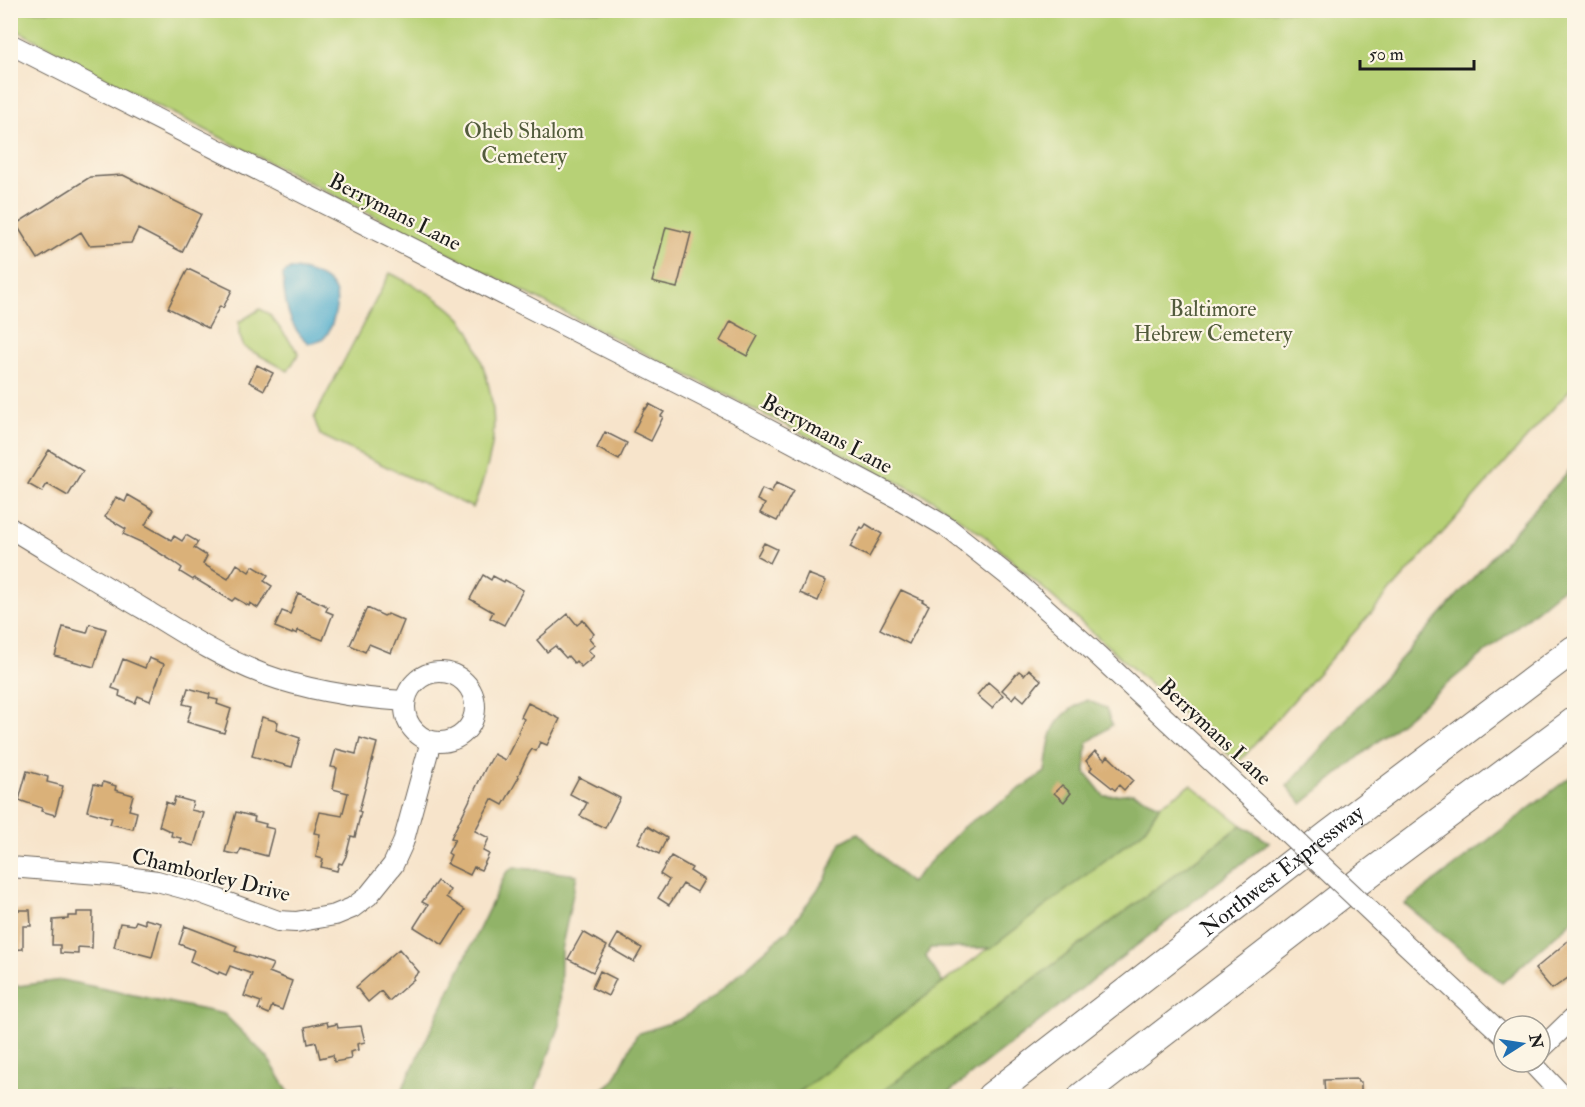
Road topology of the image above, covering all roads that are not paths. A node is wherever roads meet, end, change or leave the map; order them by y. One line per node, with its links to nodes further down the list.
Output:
1 (10, 44): 9 (street, Berrymans Lane, bridge)
2 (10, 528): 4 (street)
3 (1575, 649): 12 (highway, Northwest Expressway)
4 (405, 701): 6 (street); 6 (street)
5 (1575, 721): 13 (highway)
6 (431, 741): 7 (street, Chamborley Drive)
7 (10, 867)
8 (1575, 1017): 10 (street)
9 (1492, 1025)
10 (1552, 1039)
11 (1542, 1074): 14 (street)
12 (992, 1096)
13 (1082, 1096)
14 (1563, 1096)

